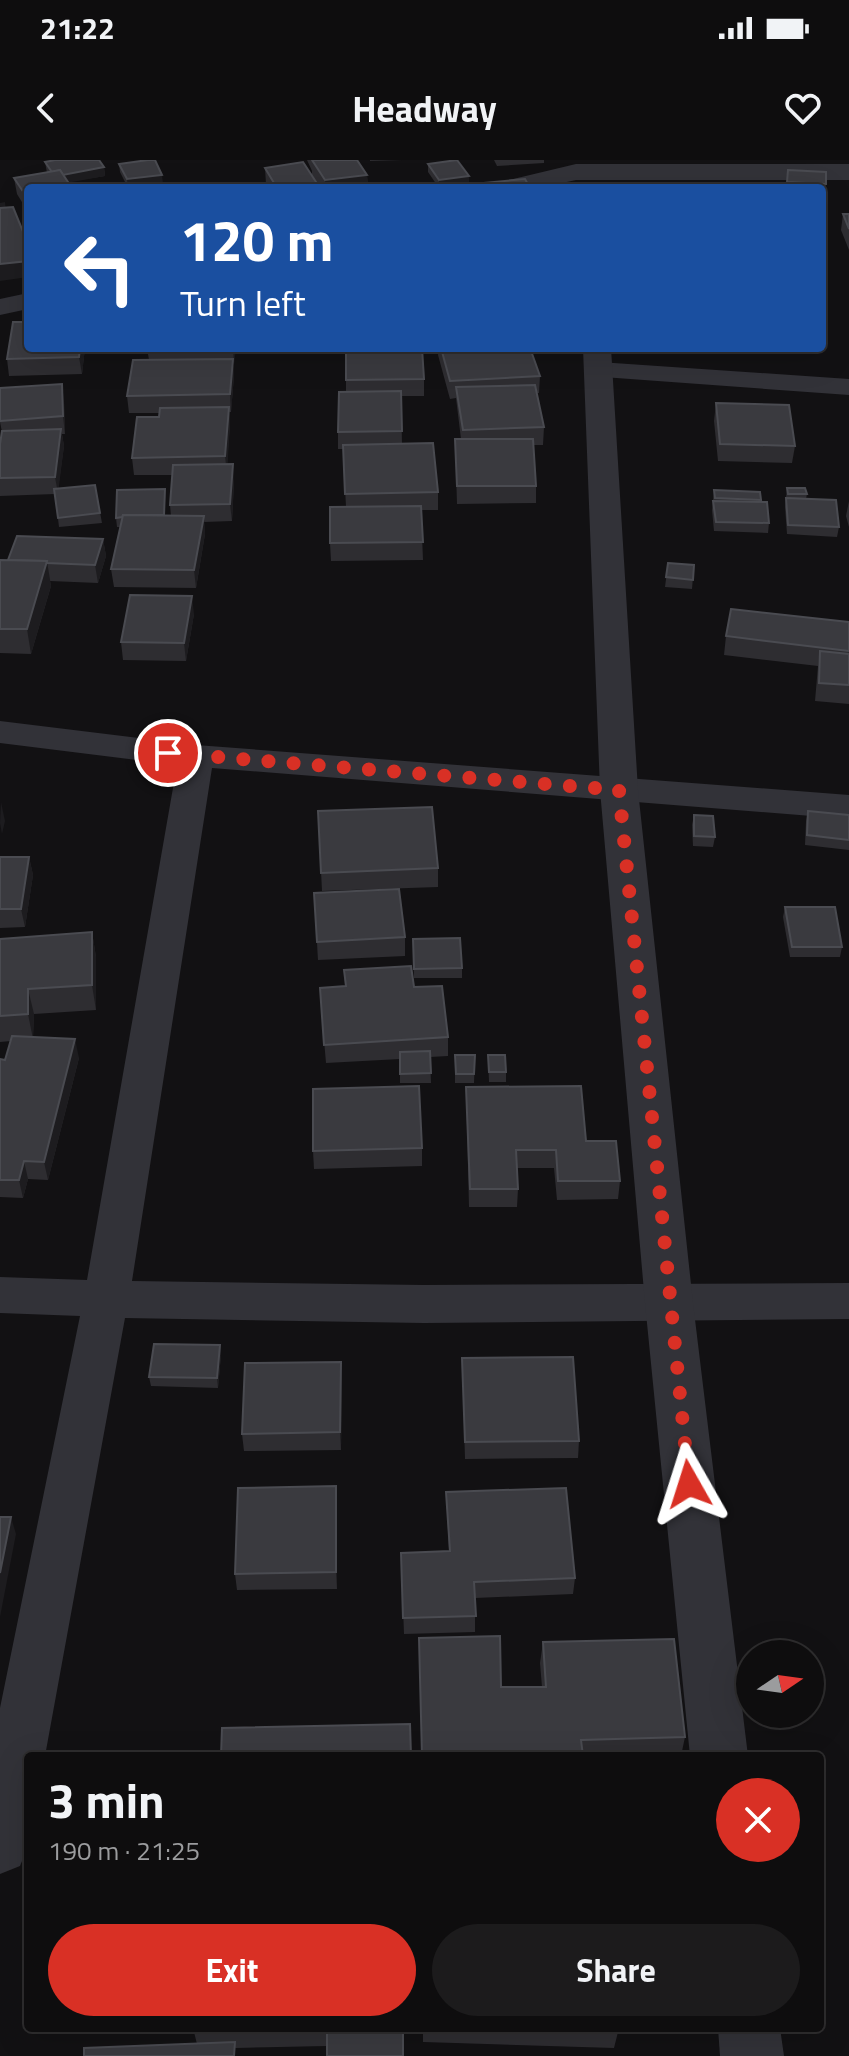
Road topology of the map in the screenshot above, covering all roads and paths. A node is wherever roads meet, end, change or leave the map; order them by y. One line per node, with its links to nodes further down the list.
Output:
1 (849, 172): 2 (street)
2 (577, 173): 3 (street)
3 (525, 184)
4 (24, 302): 5 (street)
5 (0, 307)
6 (598, 359): 7 (street); 10 (street)
7 (849, 387)
8 (0, 732): 9 (street)
9 (196, 756): 10 (street); 13 (street)
10 (619, 790): 11 (street); 15 (street)
11 (849, 807)
12 (0, 1295): 13 (street)
13 (106, 1299): 15 (street); 17 (street)
14 (849, 1301): 15 (street)
15 (669, 1303): 16 (street)
16 (719, 1752)
17 (0, 1846)
18 (749, 2032): 19 (street)
19 (752, 2056)

